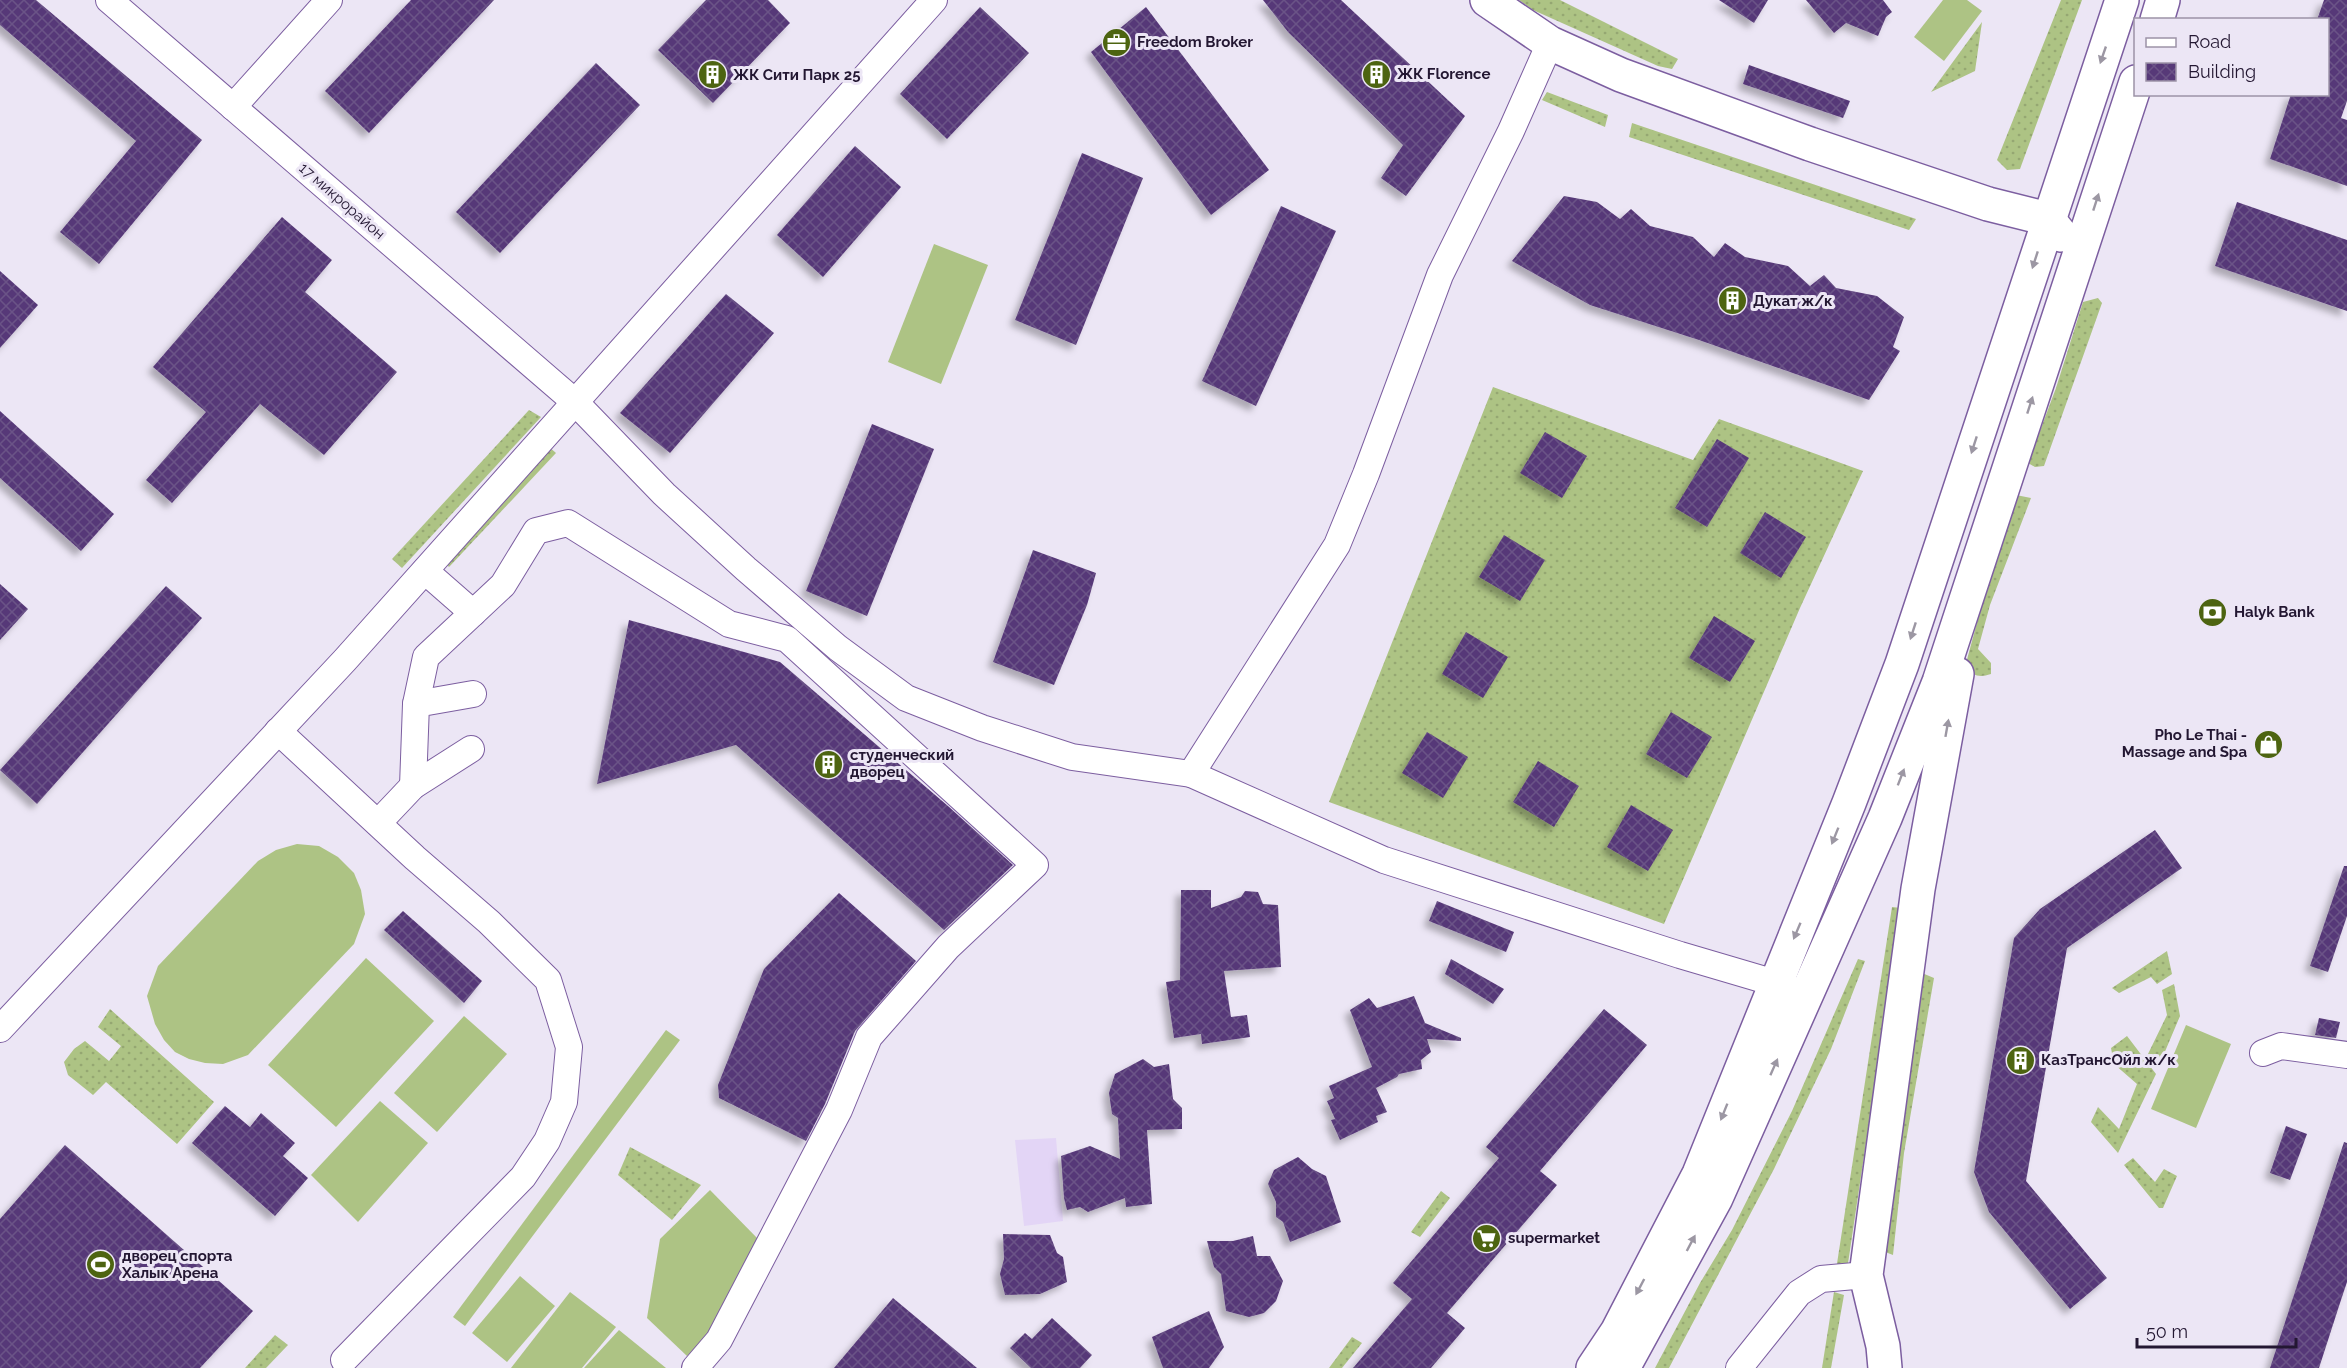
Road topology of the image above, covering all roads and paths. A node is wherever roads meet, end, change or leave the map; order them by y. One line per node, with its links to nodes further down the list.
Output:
1 (109, 0): 10 (street, 17 микрорайон)
2 (329, 0): 10 (street)
3 (934, 0): 13 (street)
4 (1487, 0): 8 (main road)
5 (2122, 0): 11 (main road, one-way to 11)
6 (2163, 0): 7 (main road)
7 (2158, 18)
8 (1550, 43): 11 (main road); 21 (street)
9 (2134, 88): 12 (main road, one-way to 9)
10 (233, 107): 13 (street, 17 микрорайон)
11 (2048, 219): 12 (main road); 23 (main road, one-way to 23)
12 (2079, 257): 14 (main road, one-way to 12)
13 (575, 402): 15 (street); 21 (street, 17 микрорайон)
14 (1978, 560): 24 (main road, one-way to 14); 26 (main road, one-way to 14)
15 (425, 571): 16 (street); 19 (street)
16 (473, 613): 18 (street); 34 (street)
17 (473, 694): 18 (street)
18 (416, 704): 22 (street)
19 (278, 731): 25 (street); 29 (street)
20 (471, 749): 22 (street)
21 (1191, 774): 27 (street, 17 микрорайон)
22 (413, 786): 25 (street)
23 (1849, 803): 24 (main road); 27 (main road, one-way to 27)
24 (1885, 818): 26 (main road); 28 (main road)
25 (378, 823): 33 (street)
26 (1918, 889): 32 (main road)
27 (1775, 983): 28 (street, 17 микрорайон); 35 (main road, one-way to 35)
28 (1806, 996): 36 (main road, one-way to 28)
29 (0, 1029)
30 (2263, 1053): 31 (street)
31 (2347, 1055)
32 (1866, 1275): 37 (street); 38 (main road)
33 (344, 1360)
34 (695, 1368)
35 (1593, 1368)
36 (1623, 1368)
37 (1739, 1368)
38 (1885, 1368)

